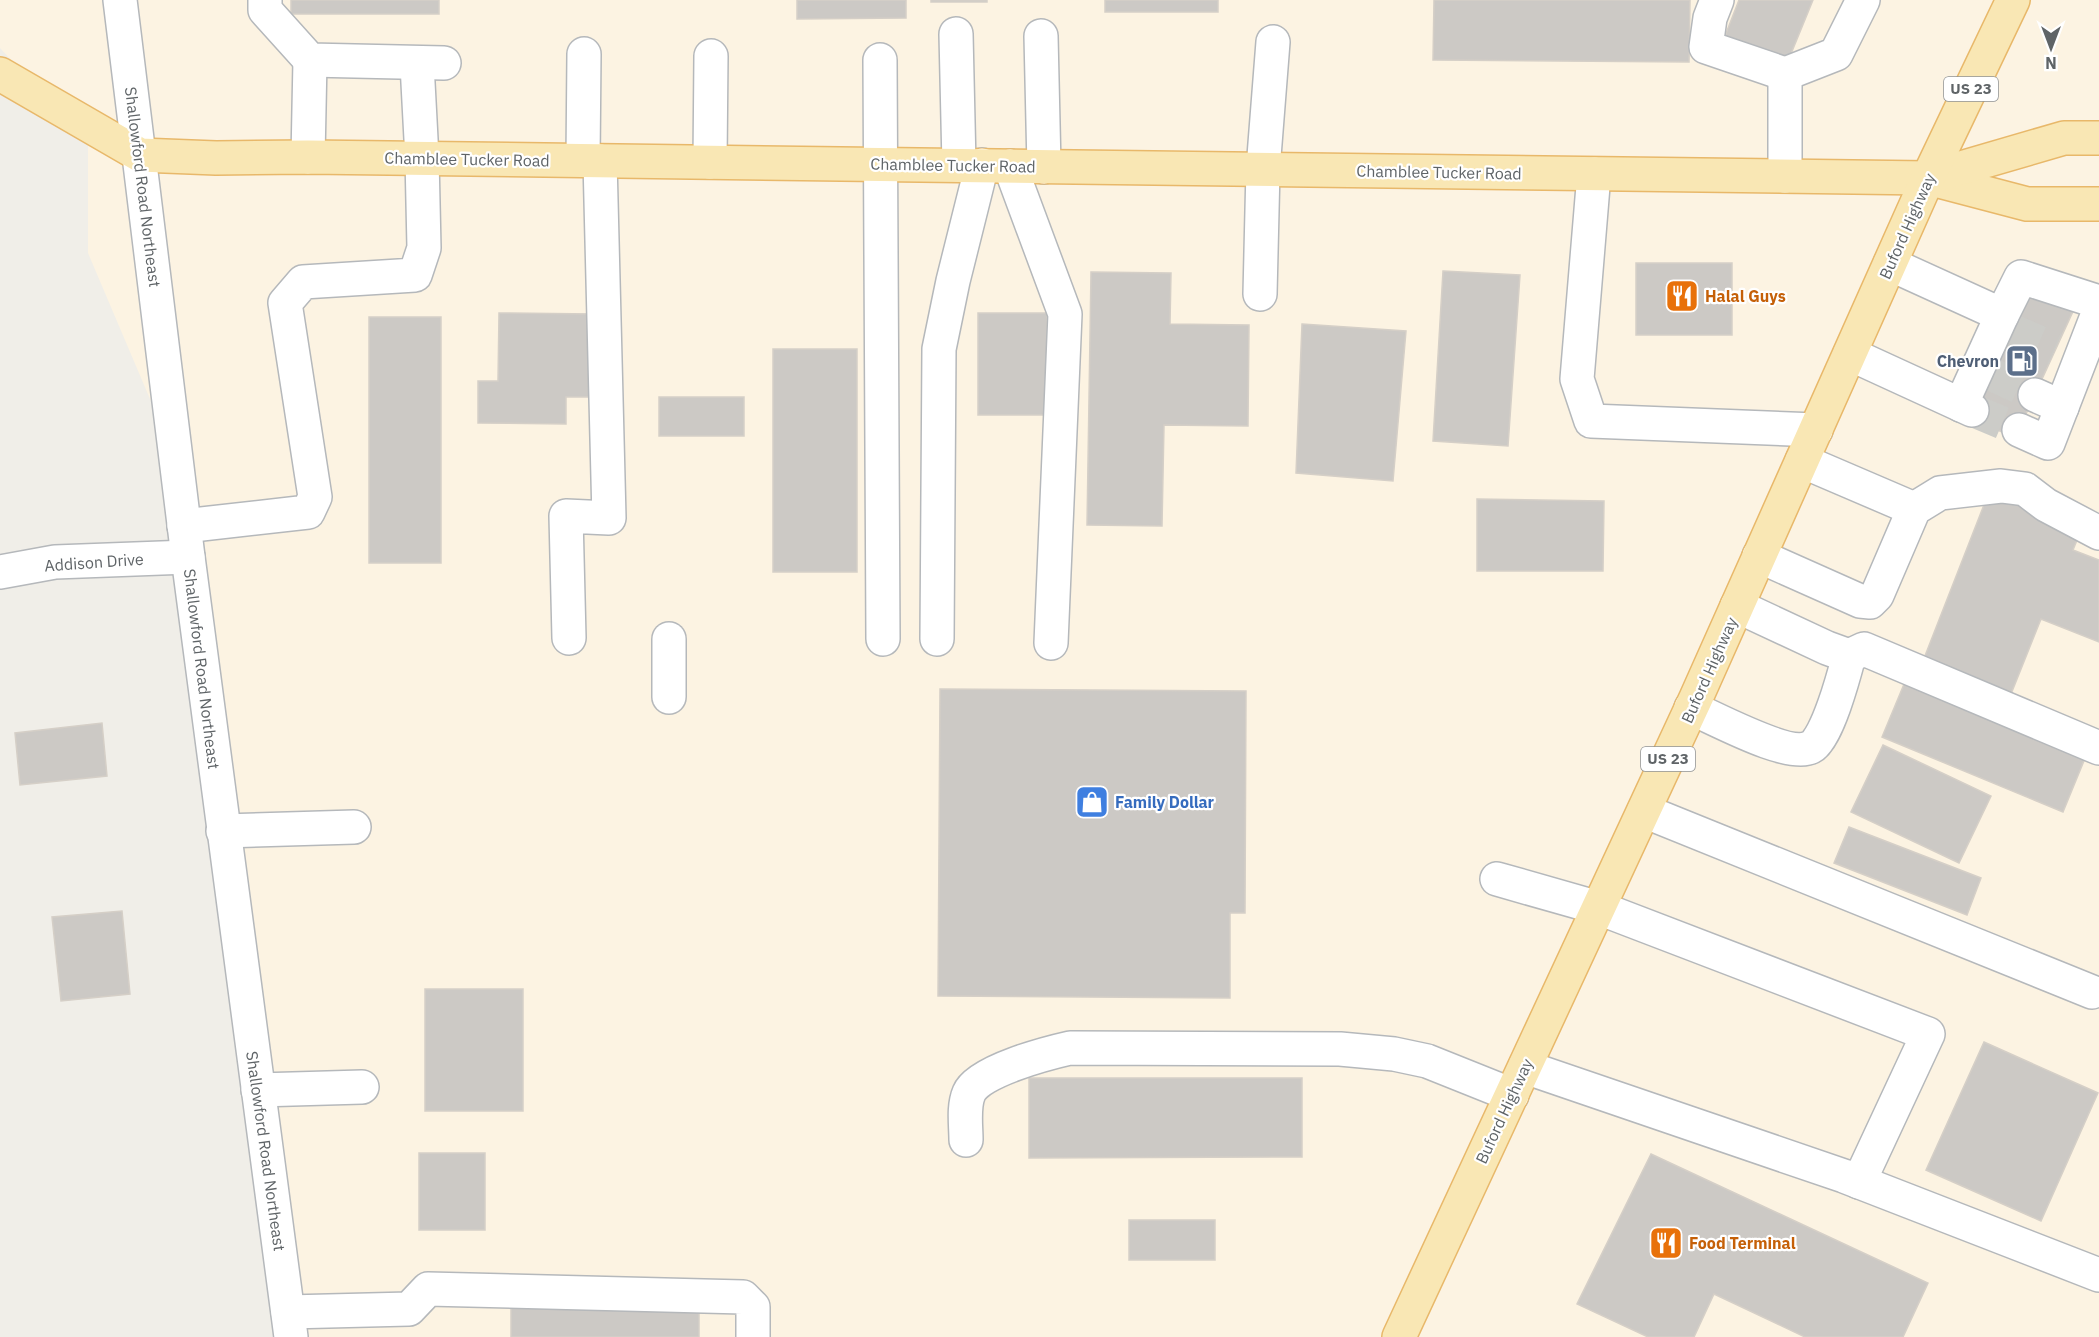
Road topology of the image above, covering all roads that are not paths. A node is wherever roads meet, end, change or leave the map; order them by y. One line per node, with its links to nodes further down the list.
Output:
1 (120, 0): 16 (street, Shallowford Road Northeast)
2 (265, 0): 11 (street)
3 (1717, 0): 14 (street)
4 (1863, 0): 14 (street)
5 (2013, 0): 27 (main road, Buford Highway / US 23)
6 (956, 34): 22 (street)
7 (1041, 36): 23 (street)
8 (1273, 42): 24 (street)
9 (584, 54): 19 (street)
10 (711, 56): 20 (street)
11 (310, 60): 17 (street); 18 (street)
12 (880, 60): 21 (street)
13 (0, 74): 16 (main road, Chamblee Tucker Road)
14 (1785, 74): 26 (street)
15 (2099, 138): 27 (main road, Chamblee Tucker Road)
16 (140, 155): 17 (main road, Chamblee Tucker Road); 40 (street, Shallowford Road Northeast)
17 (308, 157): 18 (main road, Chamblee Tucker Road)
18 (422, 158): 19 (main road, Chamblee Tucker Road); 40 (street, Addison Drive)
19 (592, 160): 20 (main road, Chamblee Tucker Road); 44 (street)
20 (710, 162): 21 (main road, Chamblee Tucker Road)
21 (881, 164): 22 (main road, Chamblee Tucker Road); 46 (street)
22 (984, 166): 23 (main road, Chamblee Tucker Road); 47 (street); 48 (street)
23 (1044, 167): 24 (main road, Chamblee Tucker Road)
24 (1263, 169): 25 (main road, Chamblee Tucker Road); 30 (street)
25 (1594, 174): 26 (main road, Chamblee Tucker Road); 35 (street)
26 (1785, 176): 27 (main road, Chamblee Tucker Road)
27 (1928, 178): 28 (main road, Chamblee Tucker Road); 29 (main road, Buford Highway / US 23)
28 (2099, 204)
29 (1890, 264): 33 (street); 34 (main road, Buford Highway / US 23)
30 (1260, 294)
31 (2099, 302): 33 (street)
32 (2099, 311): 36 (street)
33 (2003, 323): 34 (street)
34 (1850, 354): 35 (main road, Buford Highway / US 23)
35 (1816, 430): 37 (main road, Buford Highway / US 23)
36 (2019, 430)
37 (1802, 461): 38 (street); 41 (main road, Buford Highway / US 23)
38 (1914, 508): 39 (street); 41 (street)
39 (2099, 533)
40 (186, 541): 42 (street, Addison Drive); 55 (street, Shallowford Road Northeast)
41 (1759, 556): 43 (main road, Buford Highway / US 23)
42 (0, 572)
43 (1737, 606): 49 (street); 51 (main road, Buford Highway / US 23)
44 (569, 638)
45 (669, 639): 50 (street)
46 (884, 639)
47 (937, 639)
48 (1051, 643)
49 (1849, 656): 51 (street); 52 (street)
50 (669, 697)
51 (1691, 708): 53 (main road, Buford Highway / US 23)
52 (2099, 748)
53 (1644, 811): 57 (main road, Buford Highway / US 23); 58 (street)
54 (354, 827): 55 (street)
55 (224, 831): 61 (street, Shallowford Road Northeast)
56 (1497, 879): 57 (street)
57 (1599, 908): 59 (main road, Buford Highway / US 23); 63 (street)
58 (2092, 992)
59 (1518, 1081): 62 (street); 63 (street); 67 (main road, Buford Highway / US 23)
60 (362, 1087): 61 (street)
61 (258, 1090): 65 (street, Shallowford Road Northeast)
62 (966, 1140)
63 (1859, 1182): 64 (street)
64 (2099, 1275)
65 (289, 1325): 66 (street)
66 (753, 1337)
67 (1399, 1337)

